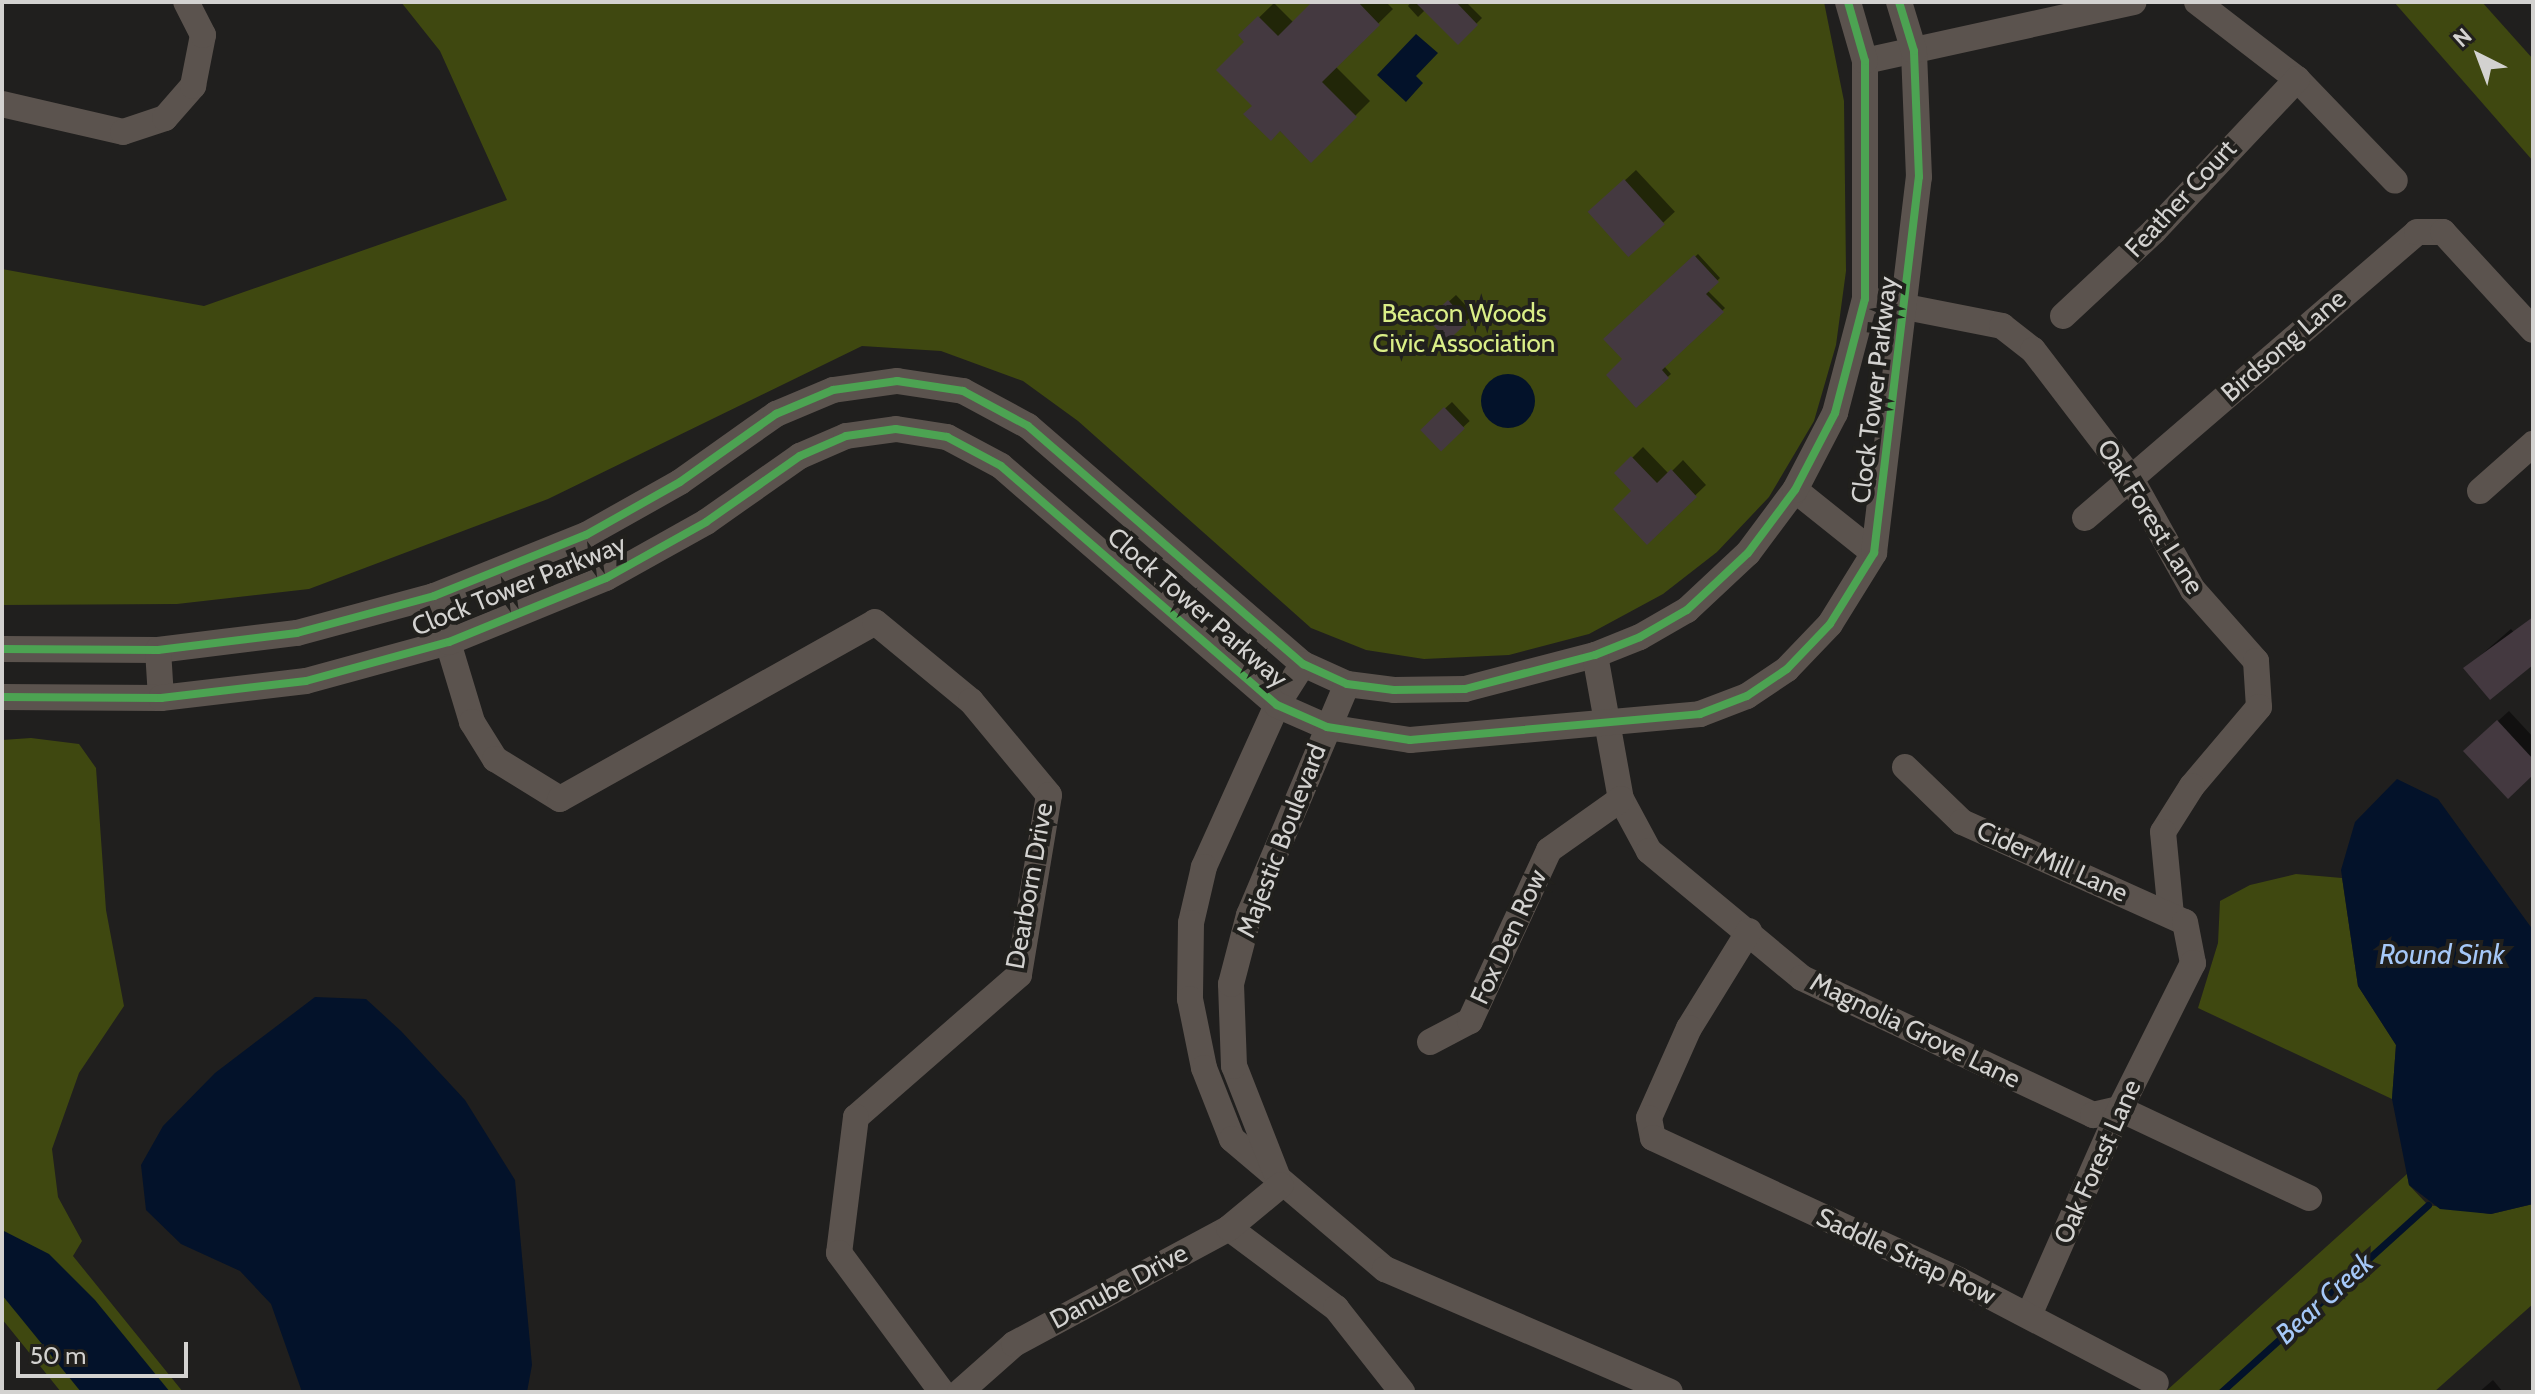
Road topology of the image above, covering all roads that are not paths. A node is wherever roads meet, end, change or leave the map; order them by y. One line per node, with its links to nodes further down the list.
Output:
1 (186, 2): 9 (street)
2 (1848, 2): 7 (street, Clock Tower Parkway)
3 (1899, 2): 6 (street, Clock Tower Parkway)
4 (2134, 2): 6 (street)
5 (2197, 2): 8 (street)
6 (1914, 51): 7 (street); 12 (street, Clock Tower Parkway)
7 (1865, 61): 11 (street, Clock Tower Parkway)
8 (2297, 79): 10 (street); 13 (street, Feather Court)
9 (2, 104)
10 (2395, 181)
11 (1865, 299): 12 (street, Oak Forest Lane); 17 (street, Clock Tower Parkway)
12 (1906, 307): 16 (street, Oak Forest Lane); 20 (street, Clock Tower Parkway)
13 (2063, 316)
14 (2533, 330): 16 (street, Birdsong Lane)
15 (2533, 444): 18 (street)
16 (2130, 477): 19 (street, Birdsong Lane); 35 (street, Oak Forest Lane)
17 (1795, 490): 20 (street); 25 (street, Clock Tower Parkway)
18 (2480, 491)
19 (2085, 518)
20 (1874, 553): 31 (street, Clock Tower Parkway)
21 (434, 596): 22 (street, Dearborn Drive); 24 (street, Clock Tower Parkway); 26 (street, Clock Tower Parkway)
22 (449, 642): 29 (street, Clock Tower Parkway); 30 (street, Clock Tower Parkway); 44 (street, Dearborn Drive)
23 (2, 649): 24 (street, Clock Tower Parkway)
24 (158, 650): 29 (street)
25 (1595, 655): 27 (street, Clock Tower Parkway); 31 (street, Magnolia Grove Lane)
26 (1303, 664): 27 (street, Clock Tower Parkway); 30 (street, Majestic Boulevard)
27 (1347, 684): 32 (street, Majestic Boulevard)
28 (2, 697): 29 (street, Clock Tower Parkway)
29 (161, 698)
30 (1277, 705): 32 (street, Clock Tower Parkway); 39 (street, Majestic Boulevard)
31 (1611, 725): 32 (street, Clock Tower Parkway); 34 (street, Magnolia Grove Lane)
32 (1327, 727): 39 (street, Majestic Boulevard)
33 (1905, 767): 35 (street, Cider Mill Lane)
34 (1621, 799): 36 (street, Magnolia Grove Lane); 37 (street, Fox Den Row)
35 (2171, 915): 38 (street, Oak Forest Lane)
36 (1749, 931): 38 (street, Magnolia Grove Lane); 42 (street, Saddle Strap Row)
37 (1430, 1042)
38 (2120, 1109): 40 (street, Magnolia Grove Lane); 42 (street, Oak Forest Lane)
39 (1281, 1185): 41 (street, Danube Drive); 47 (street, Majestic Boulevard)
40 (2309, 1198)
41 (1229, 1228): 45 (street, Danube Drive); 46 (street)
42 (2029, 1315): 43 (street, Saddle Strap Row)
43 (2156, 1383)
44 (942, 1392)
45 (960, 1392)
46 (1402, 1392)
47 (1670, 1392)

